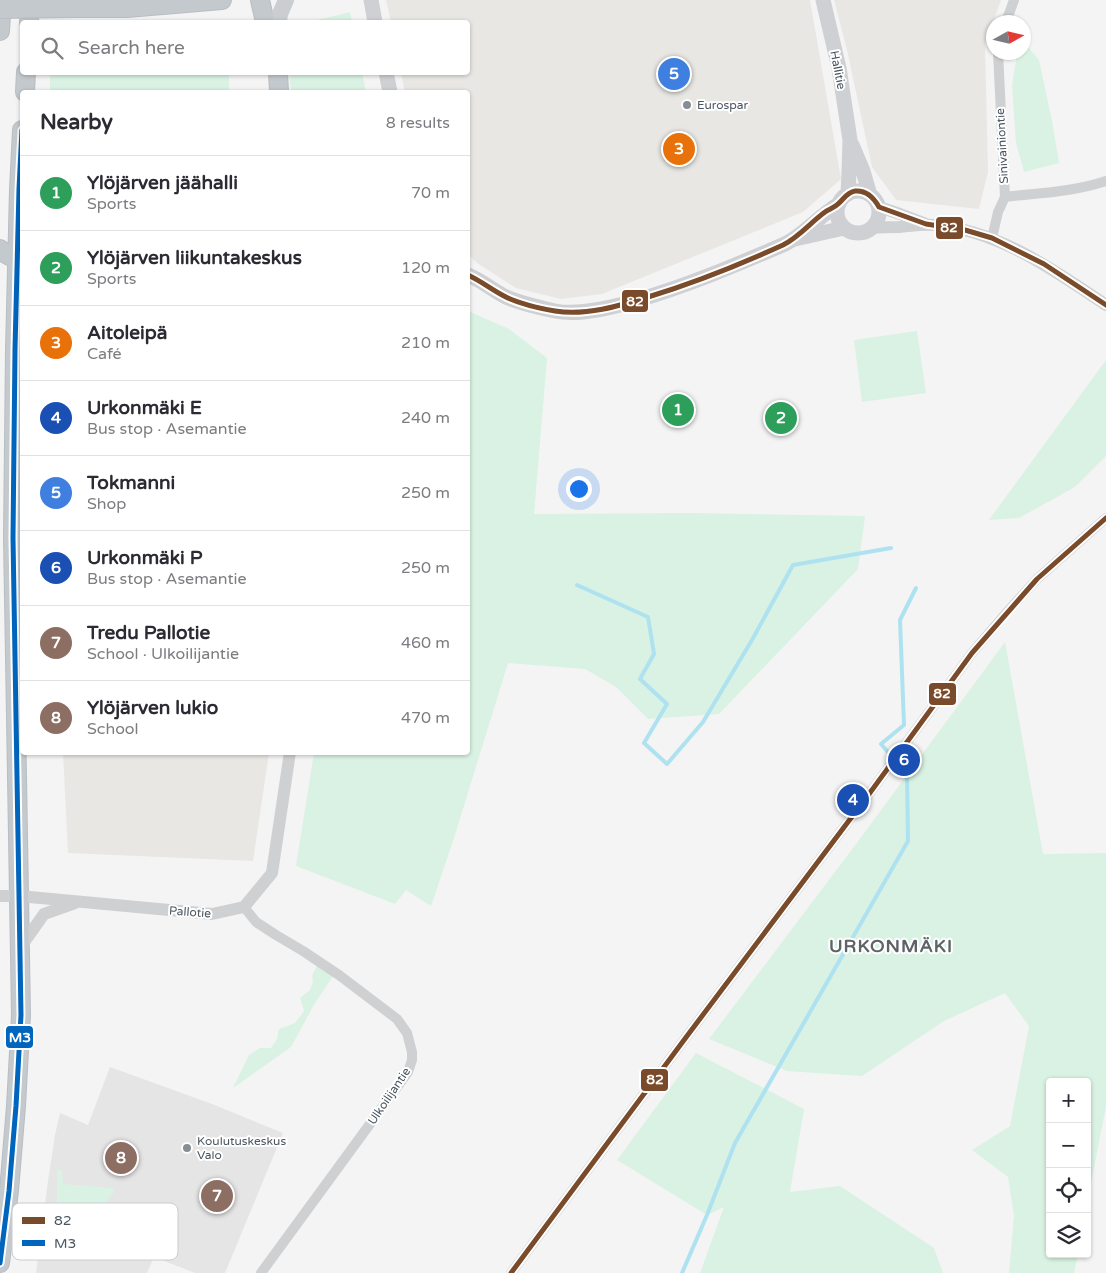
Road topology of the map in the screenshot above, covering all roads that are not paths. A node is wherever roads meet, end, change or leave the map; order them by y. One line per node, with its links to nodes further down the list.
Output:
1 (2, 0): 17 (highway)
2 (30, 0): 13 (highway)
3 (114, 0): 10 (highway)
4 (222, 0): 10 (highway)
5 (260, 0): 14 (highway)
6 (286, 0): 15 (main road)
7 (371, 0): 16 (main road)
8 (823, 0): 25 (main road, Hallitie)
9 (1014, 0): 12 (street)
10 (75, 8): 11 (highway, bridge)
11 (0, 9)
12 (1009, 15)
13 (29, 20)
14 (265, 20)
15 (279, 20)
16 (375, 20)
17 (0, 31)
18 (998, 60): 27 (street, Sinivainiontie)
19 (26, 75): 22 (highway)
20 (278, 75): 23 (highway)
21 (387, 75): 24 (main road)
22 (25, 90)
23 (279, 90)
24 (390, 90)
25 (850, 140): 28 (main road, Hallitie); 29 (main road, Hallitie)
26 (1106, 181): 27 (street)
27 (1005, 197): 33 (street, Sinivainiontie)
28 (843, 199): 29 (main road); 31 (main road); 34 (main road)
29 (874, 201): 30 (street); 32 (main road)
30 (926, 224): 32 (street); 33 (street)
31 (844, 228): 32 (main road); 34 (main road)
32 (872, 228)
33 (992, 238): 38 (street)
34 (794, 239): 37 (main road)
35 (0, 249): 36 (highway)
36 (20, 259): 40 (highway)
37 (472, 277)
38 (1106, 305)
39 (20, 328): 40 (highway)
40 (15, 349): 44 (highway)
41 (1106, 518): 50 (street)
42 (290, 755): 46 (street)
43 (0, 896): 44 (street, Pallotie)
44 (19, 896): 45 (street, Pallotie); 47 (highway)
45 (77, 902): 46 (street, Pallotie); 47 (street)
46 (244, 907): 49 (street, Ulkoilijantie)
47 (20, 948): 48 (highway)
48 (0, 1263)
49 (261, 1273)
50 (511, 1273)

